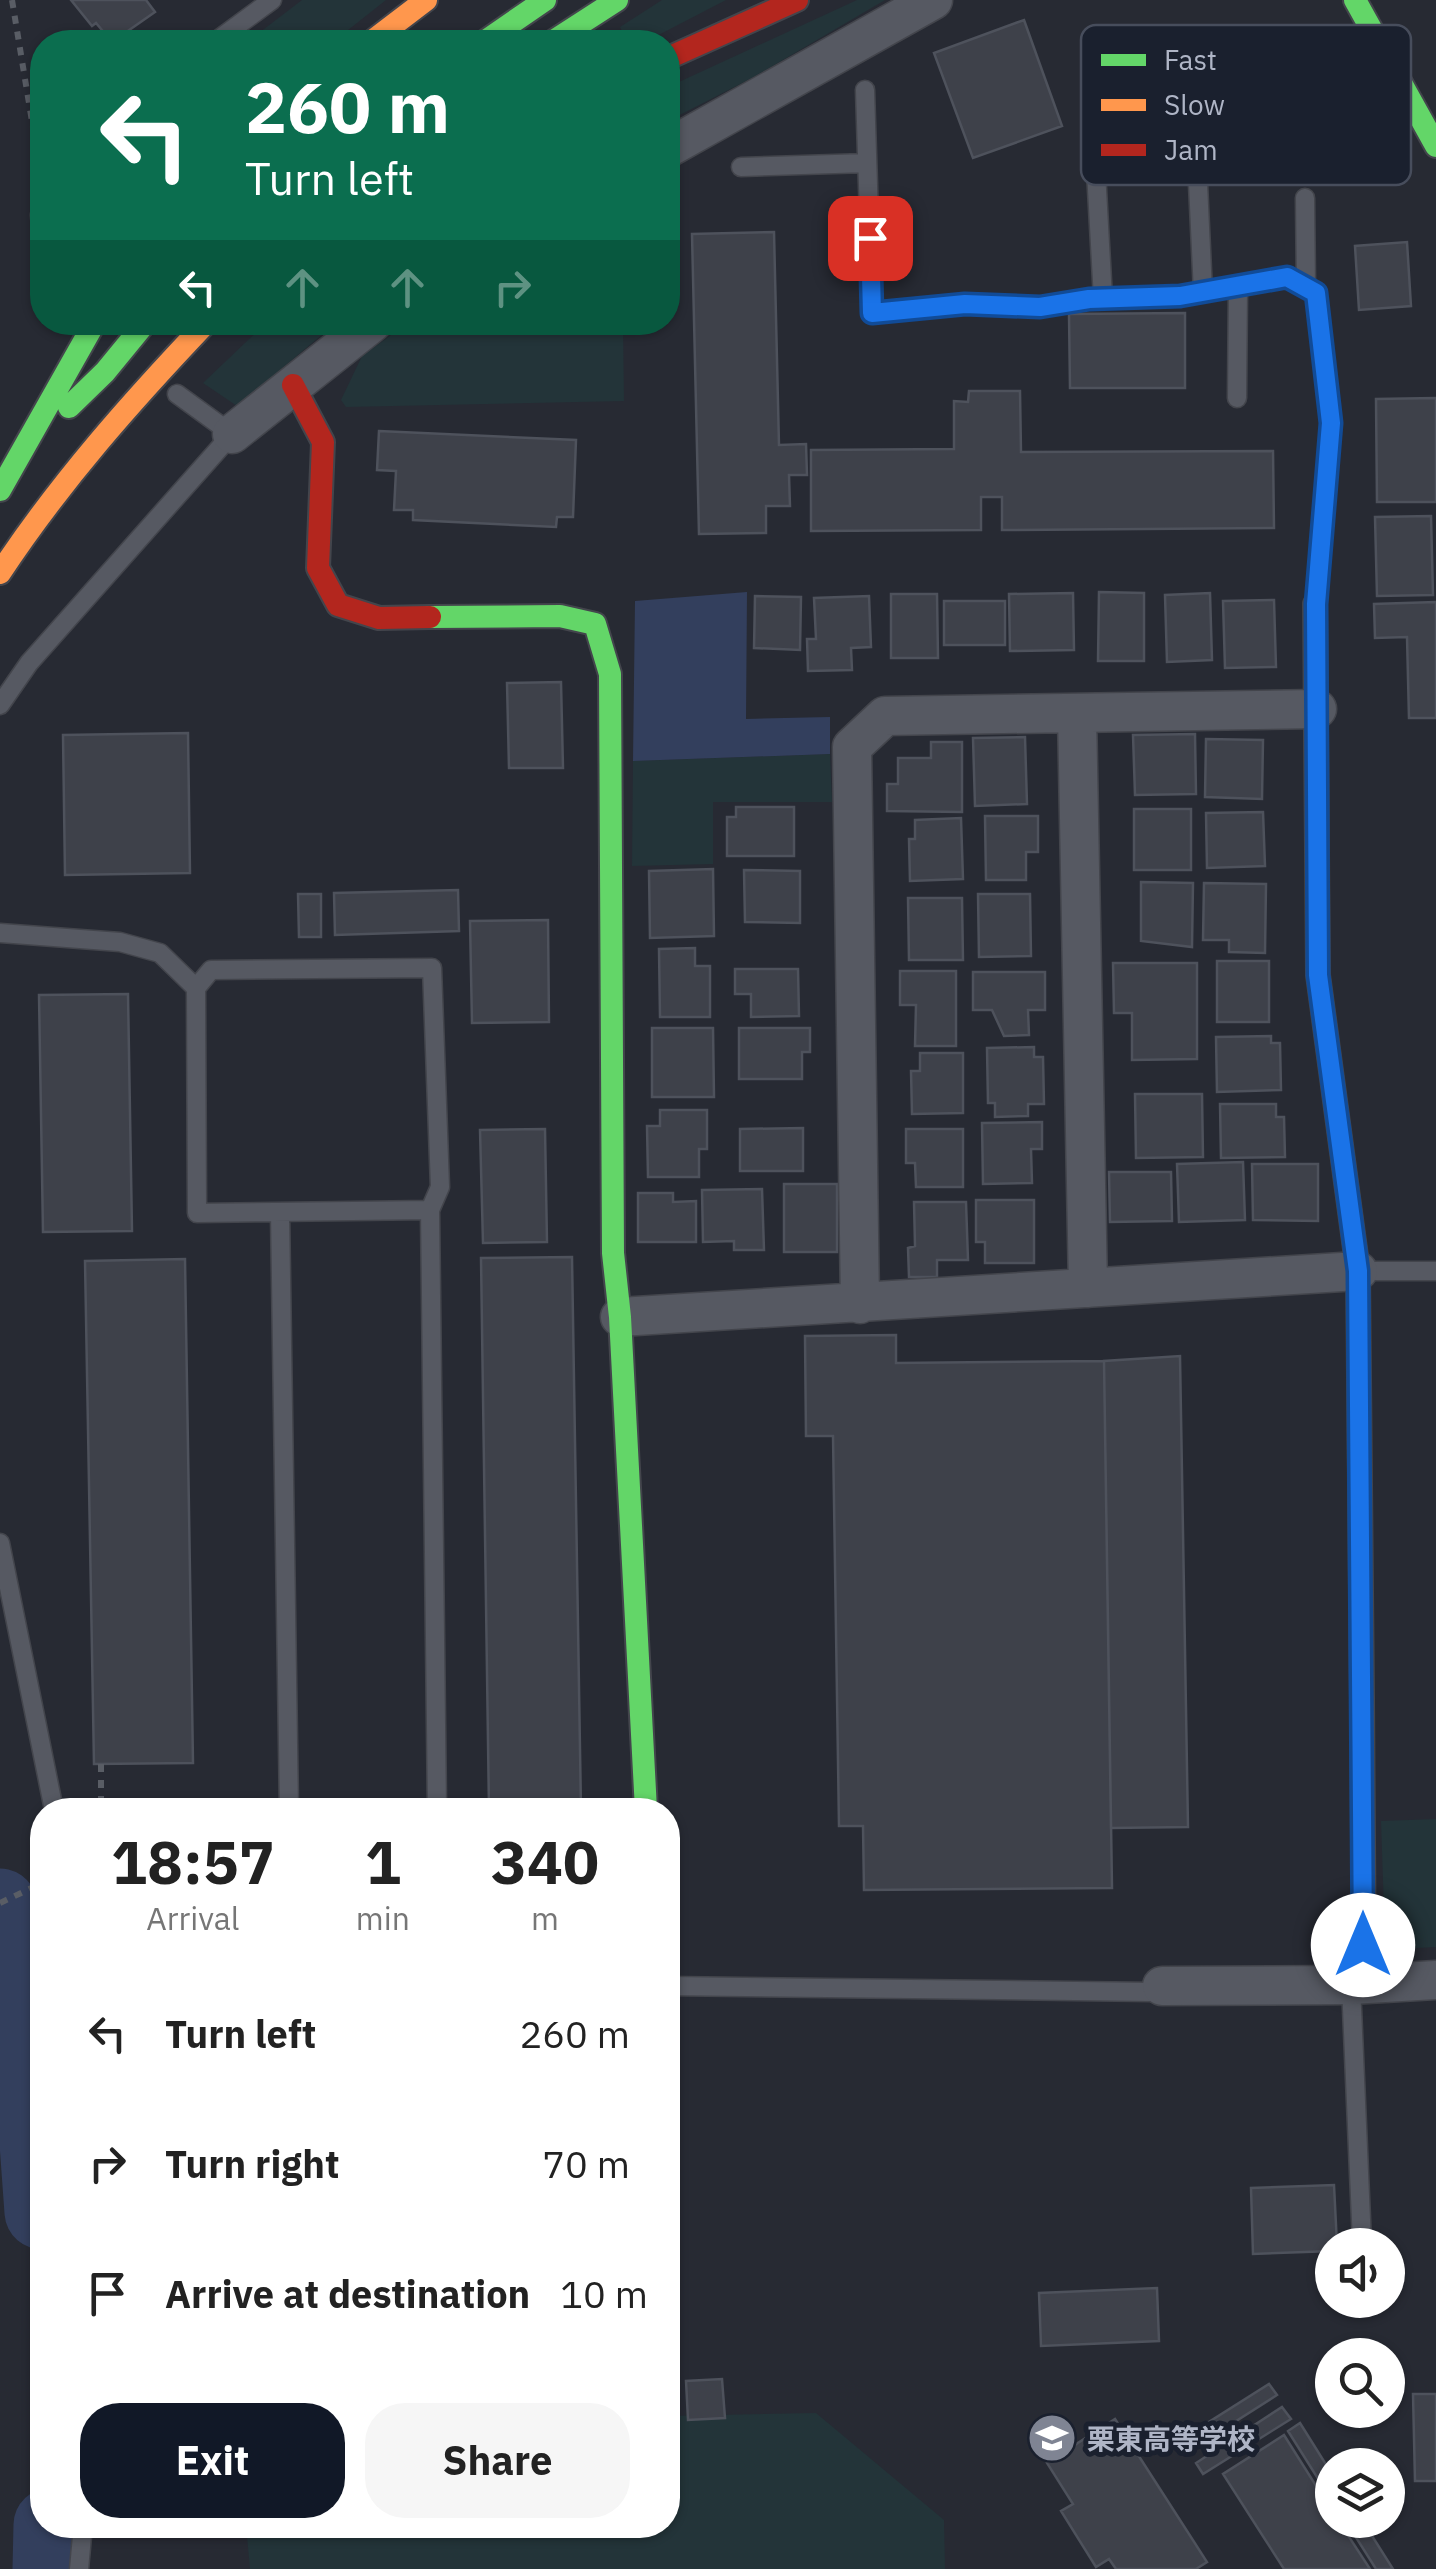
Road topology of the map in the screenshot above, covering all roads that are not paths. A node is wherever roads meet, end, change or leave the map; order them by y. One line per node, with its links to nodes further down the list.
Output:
1 (272, 0): 9 (lane)
2 (426, 0): 10 (main road)
3 (545, 0): 11 (main road)
4 (616, 0): 12 (main road)
5 (797, 0): 13 (main road)
6 (933, 0): 16 (street)
7 (1355, 0): 8 (main road)
8 (1369, 25)
9 (231, 30)
10 (387, 30)
11 (501, 30)
12 (570, 30)
13 (680, 53)
14 (865, 90): 18 (lane)
15 (1411, 101): 17 (main road)
16 (680, 141)
17 (1436, 146)
18 (867, 163): 19 (lane); 26 (lane)
19 (740, 167)
20 (1098, 185): 26 (lane)
21 (1198, 185): 25 (lane)
22 (1305, 198): 24 (lane)
23 (1238, 286): 24 (lane); 25 (lane); 33 (lane)
24 (1306, 288): 38 (lane)
25 (1203, 292): 26 (lane)
26 (1103, 299)
27 (86, 335): 35 (main road)
28 (135, 335): 35 (main road)
29 (195, 335): 37 (main road)
30 (357, 335): 31 (street)
31 (293, 385): 34 (street); 50 (main road)
32 (177, 394): 34 (lane)
33 (1238, 398)
34 (232, 434): 39 (lane)
35 (28, 447): 36 (main road)
36 (0, 490)
37 (0, 573)
38 (1316, 604): 40 (main road)
39 (0, 705)
40 (1317, 709): 41 (street); 46 (main road)
41 (1077, 714): 48 (street); 49 (street)
42 (0, 933): 43 (lane)
43 (196, 988): 44 (lane); 45 (lane)
44 (430, 1210): 45 (lane); 54 (lane)
45 (280, 1212): 53 (lane)
46 (1358, 1271): 47 (lane); 48 (street); 57 (main road)
47 (1436, 1271)
48 (1088, 1288): 49 (street)
49 (860, 1304): 50 (street)
50 (620, 1317): 55 (main road)
51 (0, 1543): 52 (lane)
52 (52, 1798)
53 (288, 1798)
54 (437, 1798)
55 (645, 1798)
56 (1436, 1980): 57 (street)
57 (1357, 1984): 59 (street); 60 (lane)
58 (680, 1986): 59 (lane)
59 (1162, 1986)
60 (1362, 2228)
61 (82, 2538): 62 (lane)
62 (79, 2569)

